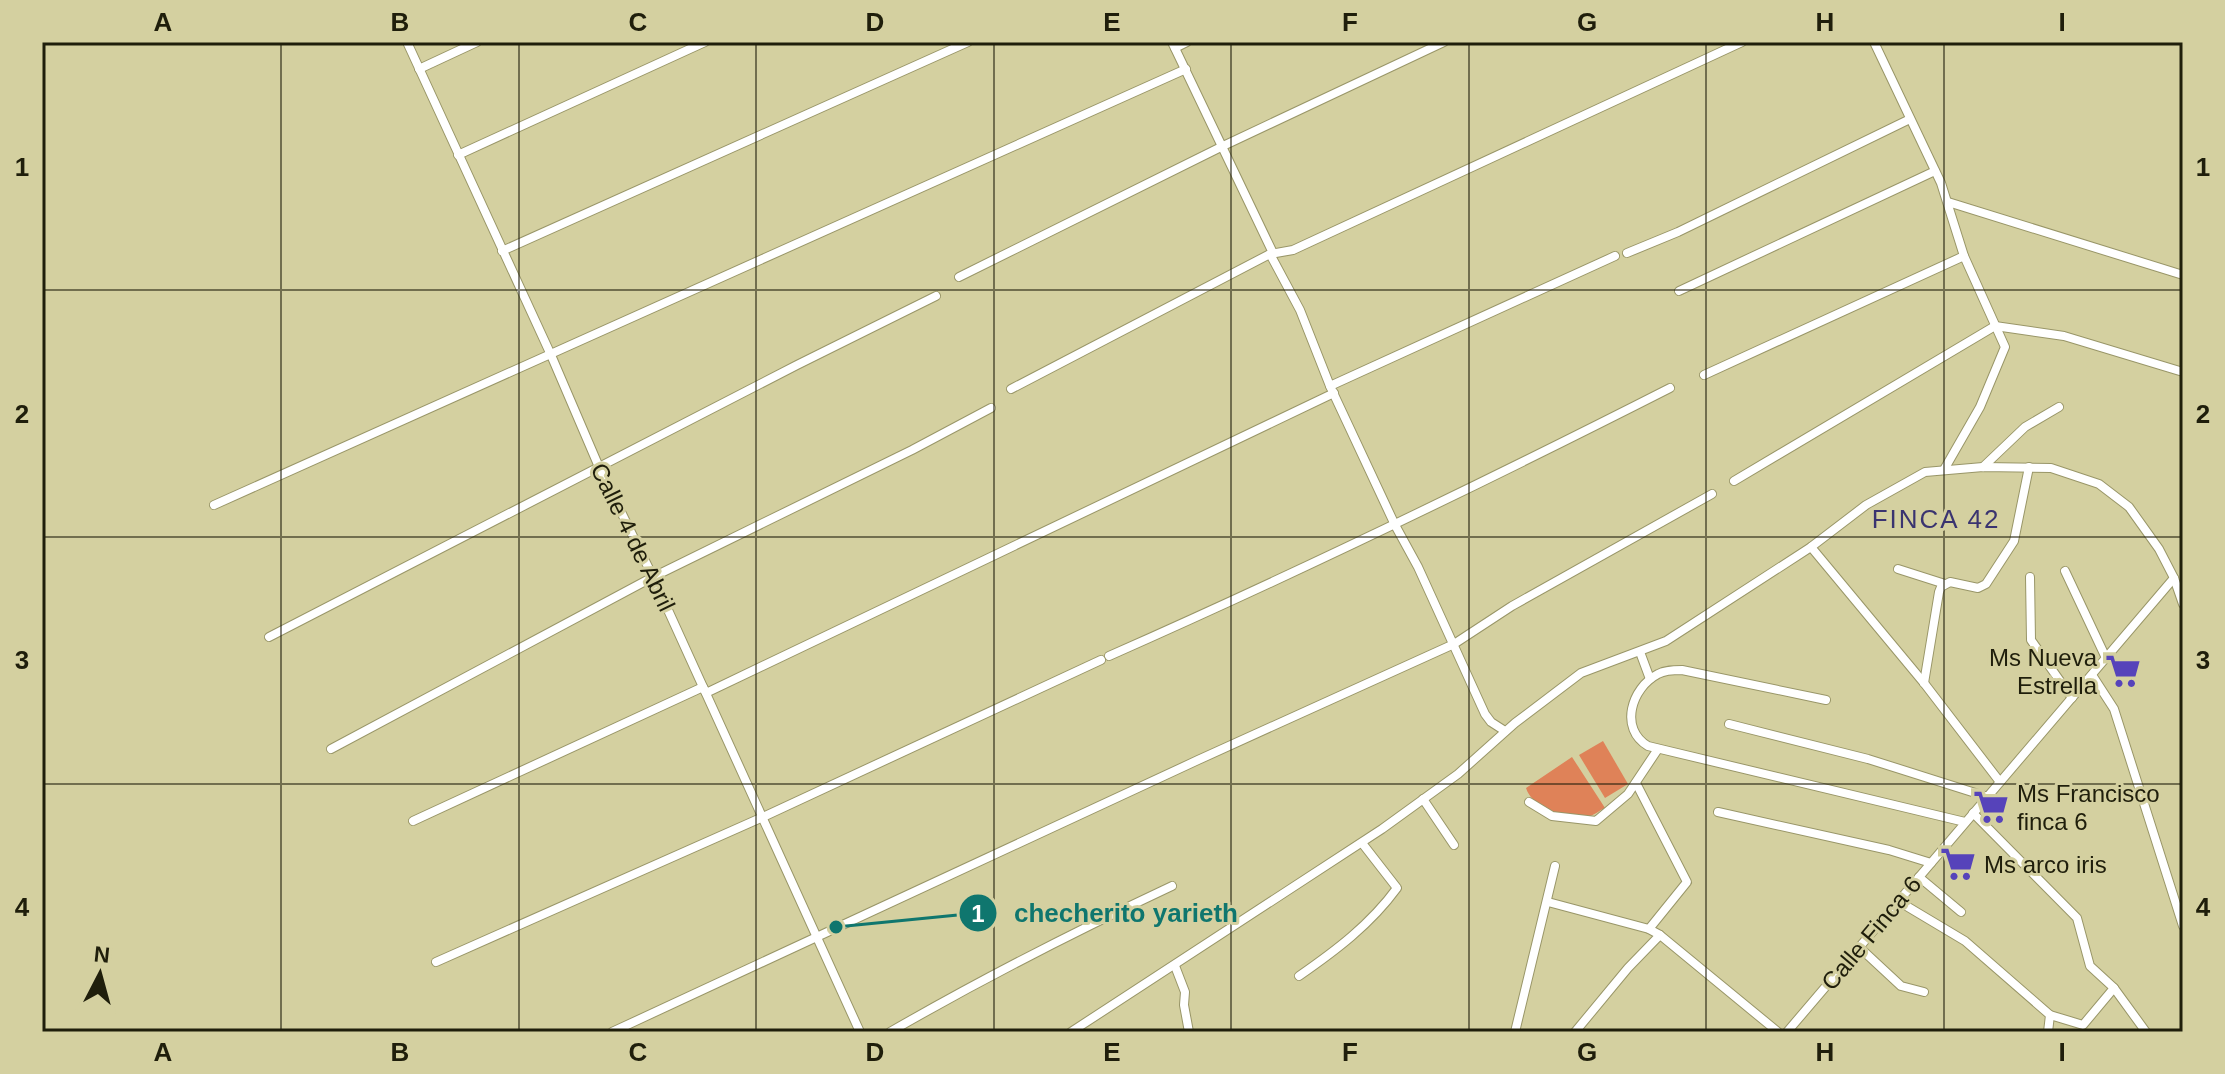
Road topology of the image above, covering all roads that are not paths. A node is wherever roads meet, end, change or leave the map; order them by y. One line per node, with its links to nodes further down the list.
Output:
1 (407, 42): 10 (street, Calle 4 de Abril)
2 (477, 42): 10 (street)
3 (705, 42): 14 (street)
4 (968, 42): 17 (street)
5 (1187, 42): 9 (street)
6 (1444, 42): 13 (street)
7 (1742, 42): 19 (street)
8 (1874, 42): 12 (street)
9 (1173, 45): 11 (street)
10 (419, 69): 14 (street, Calle 4 de Abril)
11 (1186, 69): 13 (street); 27 (street)
12 (1910, 119): 15 (street); 18 (street)
13 (1223, 146): 19 (street); 23 (street)
14 (458, 155): 17 (street, Calle 4 de Abril)
15 (1935, 171): 16 (street); 24 (street)
16 (1948, 202): 21 (street); 22 (street)
17 (502, 251): 27 (street, Calle 4 de Abril)
18 (1627, 253)
19 (1270, 254): 31 (street); 32 (street)
20 (1615, 256): 32 (street)
21 (1964, 256): 26 (street); 29 (street)
22 (2183, 275)
23 (959, 277)
24 (1679, 291)
25 (936, 296): 35 (street)
26 (1995, 326): 28 (street); 38 (street); 39 (street)
27 (551, 355): 35 (street, Calle 4 de Abril); 41 (street)
28 (2183, 372)
29 (1704, 375)
30 (1670, 388): 42 (street)
31 (1011, 389)
32 (1332, 390): 42 (street); 58 (street)
33 (2059, 407): 36 (street)
34 (991, 408): 46 (street)
35 (599, 467): 46 (street, Calle 4 de Abril); 51 (street)
36 (1983, 467): 37 (street); 38 (street)
37 (2029, 467): 48 (street); 49 (street)
38 (1945, 468): 43 (street)
39 (1734, 481)
40 (1712, 494): 52 (street)
41 (214, 505)
42 (1395, 525): 52 (street); 72 (street)
43 (1811, 547): 53 (street); 57 (street)
44 (1898, 569): 49 (street)
45 (2065, 571): 54 (street)
46 (653, 577): 58 (street, Calle 4 de Abril); 63 (street)
47 (2030, 577): 59 (street)
48 (2174, 578): 50 (street); 54 (street, Calle Finca 6)
49 (1945, 584): 57 (street)
50 (2183, 604)
51 (269, 637)
52 (1454, 644): 62 (street); 87 (street)
53 (1640, 652): 56 (street); 62 (street)
54 (2106, 658): 55 (street, Calle Finca 6)
55 (2092, 675): 59 (street, Calle Finca 6); 84 (street)
56 (1650, 679): 60 (street); 64 (street)
57 (1924, 683): 65 (street)
58 (704, 690): 72 (street, Calle 4 de Abril); 73 (street)
59 (2072, 698): 65 (street, Calle Finca 6)
60 (1826, 700)
61 (1729, 724): 67 (street)
62 (1505, 731): 68 (street)
63 (331, 749)
64 (1658, 749): 66 (street); 74 (street)
65 (2000, 782): 67 (street, Calle Finca 6)
66 (1636, 783): 69 (street); 85 (street)
67 (1988, 797): 71 (street, Calle Finca 6)
68 (1423, 799): 75 (street); 76 (street)
69 (1529, 802)
70 (1718, 812): 77 (street)
71 (1973, 813): 74 (street, Calle Finca 6); 92 (street)
72 (763, 817): 87 (street, Calle 4 de Abril); 89 (street)
73 (413, 821)
74 (1965, 822): 77 (street, Calle Finca 6)
75 (1362, 843): 90 (street); 91 (street)
76 (1454, 845)
77 (1931, 863): 79 (street, Calle Finca 6)
78 (1555, 866): 82 (street)
79 (1919, 877): 81 (street, Calle Finca 6); 83 (street)
80 (1172, 886): 97 (street)
81 (1898, 901): 88 (street, Calle Finca 6); 94 (street)
82 (1548, 902): 85 (street); 100 (street)
83 (1961, 912)
84 (2183, 926)
85 (1649, 929): 86 (street)
86 (1660, 935): 101 (street); 102 (street)
87 (817, 936): 95 (street); 96 (street, Calle 4 de Abril)
88 (1859, 947): 93 (street); 103 (street, Calle Finca 6)
89 (436, 962)
90 (1175, 966): 98 (street); 99 (street)
91 (1299, 976)
92 (2114, 988): 94 (street); 105 (street)
93 (1924, 992)
94 (2050, 1015): 104 (street)
95 (612, 1032)
96 (860, 1032)
97 (890, 1032)
98 (1071, 1032)
99 (1189, 1032)
100 (1515, 1032)
101 (1575, 1032)
102 (1778, 1032)
103 (1787, 1032)
104 (2048, 1032)
105 (2146, 1032)

